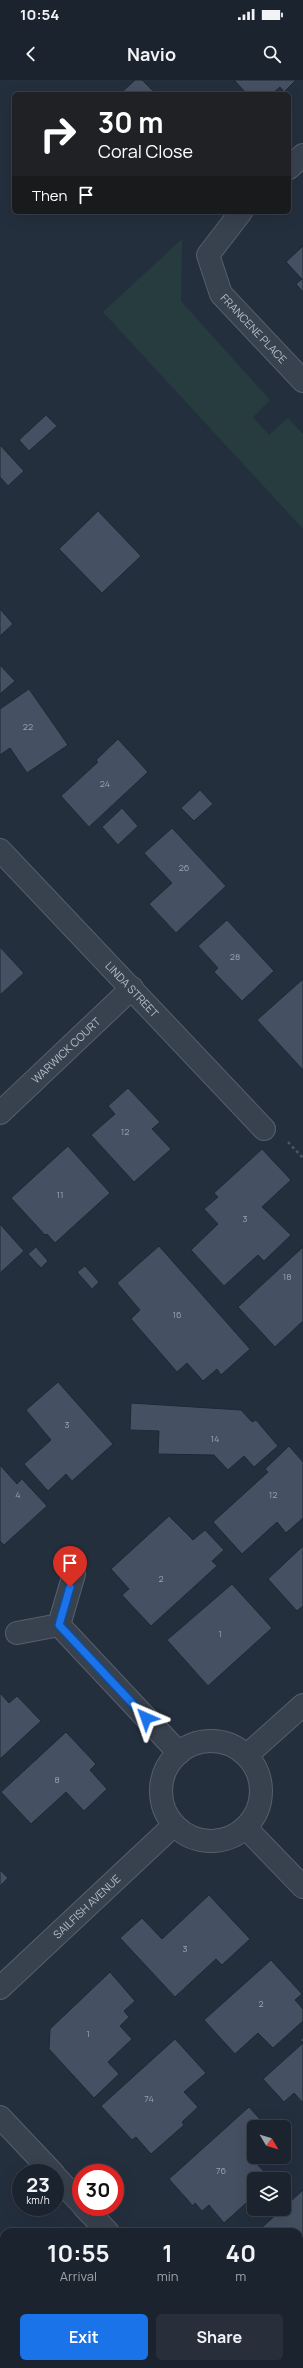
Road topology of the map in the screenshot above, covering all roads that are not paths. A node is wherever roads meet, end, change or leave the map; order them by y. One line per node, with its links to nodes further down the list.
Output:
1 (303, 155): 2 (street)
2 (291, 166)
3 (240, 214): 4 (street, FRANCENE PLACE)
4 (303, 381)
5 (0, 850): 6 (street, LINDA STREET)
6 (132, 988): 7 (street, WARWICK COURT); 8 (street, LINDA STREET)
7 (0, 1112)
8 (264, 1129)
9 (74, 1574): 10 (street)
10 (59, 1625): 11 (street); 13 (street)
11 (17, 1633)
12 (303, 1705): 14 (street)
13 (179, 1753): 14 (street); 15 (street)
14 (247, 1755): 16 (street)
15 (174, 1825): 16 (street); 18 (street, SAILFISH AVENUE)
16 (246, 1828): 17 (street)
17 (303, 1887)
18 (0, 1988)
19 (0, 2117): 20 (street)
20 (44, 2164)
21 (64, 2185): 22 (street)
22 (72, 2194)
23 (93, 2216): 24 (street)
24 (104, 2228)

